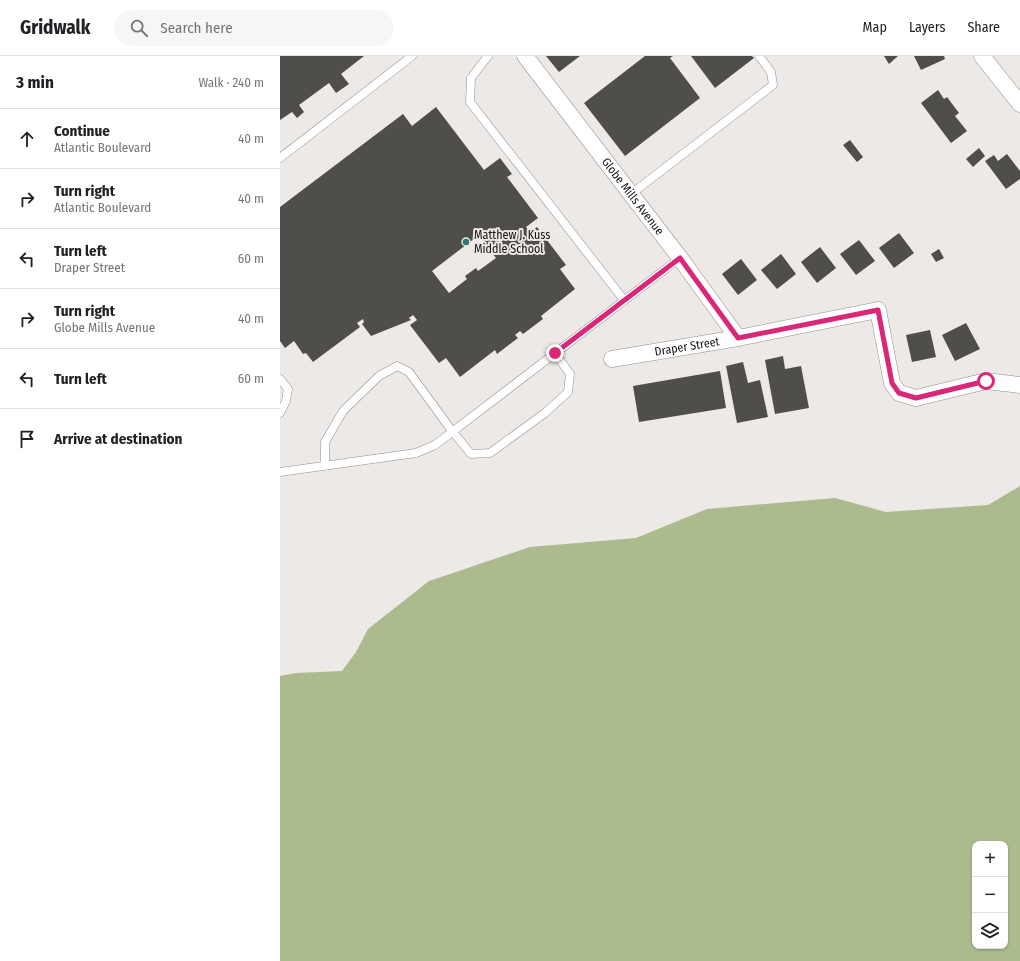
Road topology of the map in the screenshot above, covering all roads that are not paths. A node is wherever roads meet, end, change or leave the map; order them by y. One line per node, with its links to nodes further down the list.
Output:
1 (412, 56): 7 (lane)
2 (488, 56): 10 (lane)
3 (526, 56): 8 (street, Globe Mills Avenue)
4 (759, 56): 8 (lane)
5 (982, 56): 6 (street)
6 (1020, 104)
7 (280, 158)
8 (631, 194): 9 (street, Globe Mills Avenue)
9 (680, 258): 10 (lane); 11 (street, Globe Mills Avenue)
10 (624, 300): 12 (lane)
11 (738, 338): 13 (street, Draper Street); 15 (street, Draper Street)
12 (555, 353): 17 (lane); 17 (lane)
13 (612, 359)
14 (280, 379): 16 (lane)
15 (1020, 385)
16 (280, 413)
17 (452, 432): 18 (lane); 18 (lane)
18 (325, 466): 19 (lane)
19 (280, 472)

